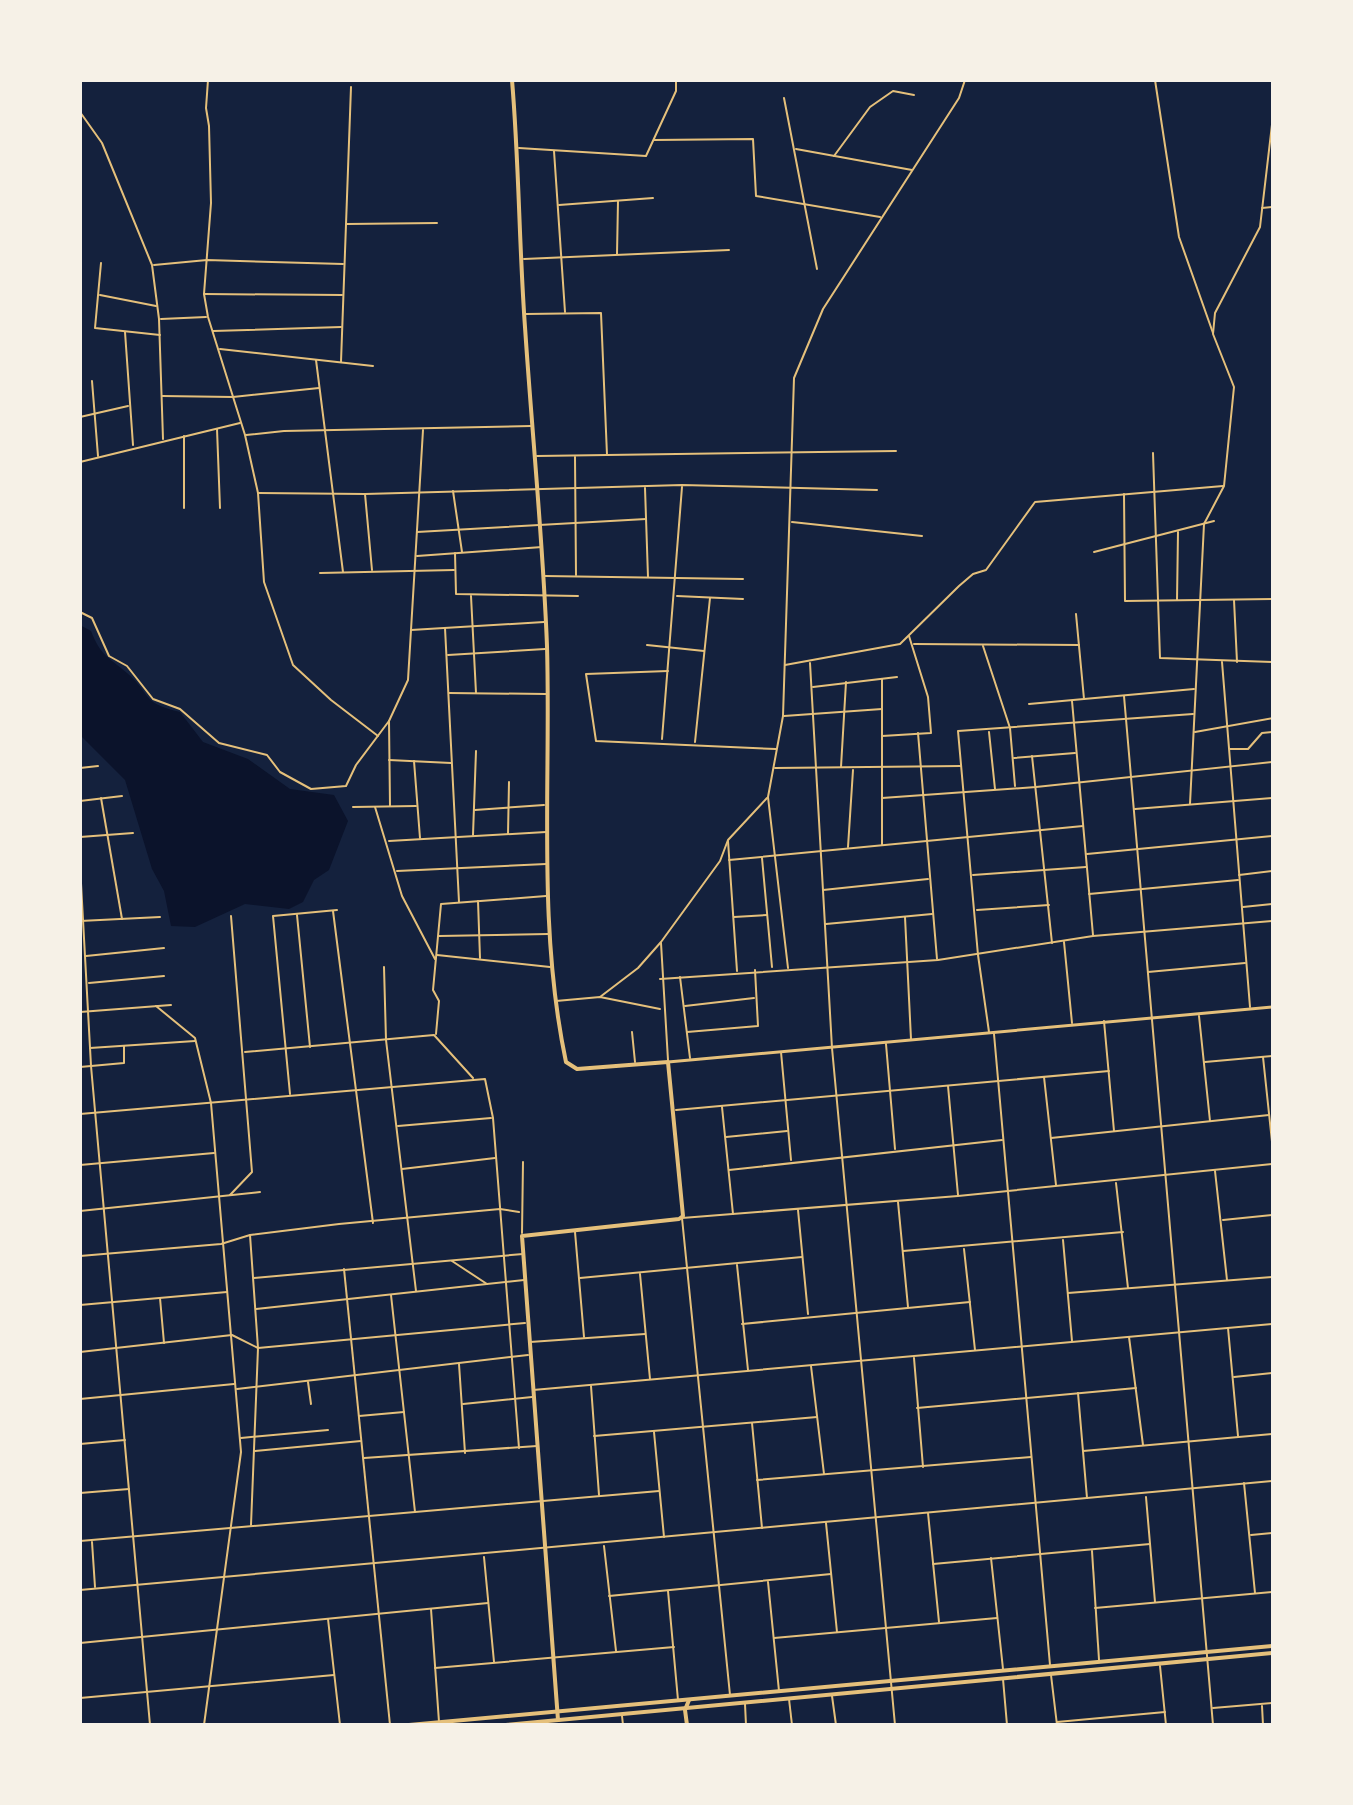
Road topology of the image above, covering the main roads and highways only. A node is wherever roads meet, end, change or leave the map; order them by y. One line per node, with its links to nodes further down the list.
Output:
1 (512, 80): 6 (main road)
2 (1273, 1646): 4 (main road)
3 (1273, 1653): 5 (main road)
4 (689, 1700): 5 (main road); 6 (main road)
5 (685, 1710): 7 (main road); 10 (main road)
6 (557, 1712): 7 (main road); 8 (main road)
7 (558, 1722): 9 (main road)
8 (409, 1725)
9 (506, 1725)
10 (687, 1725)

